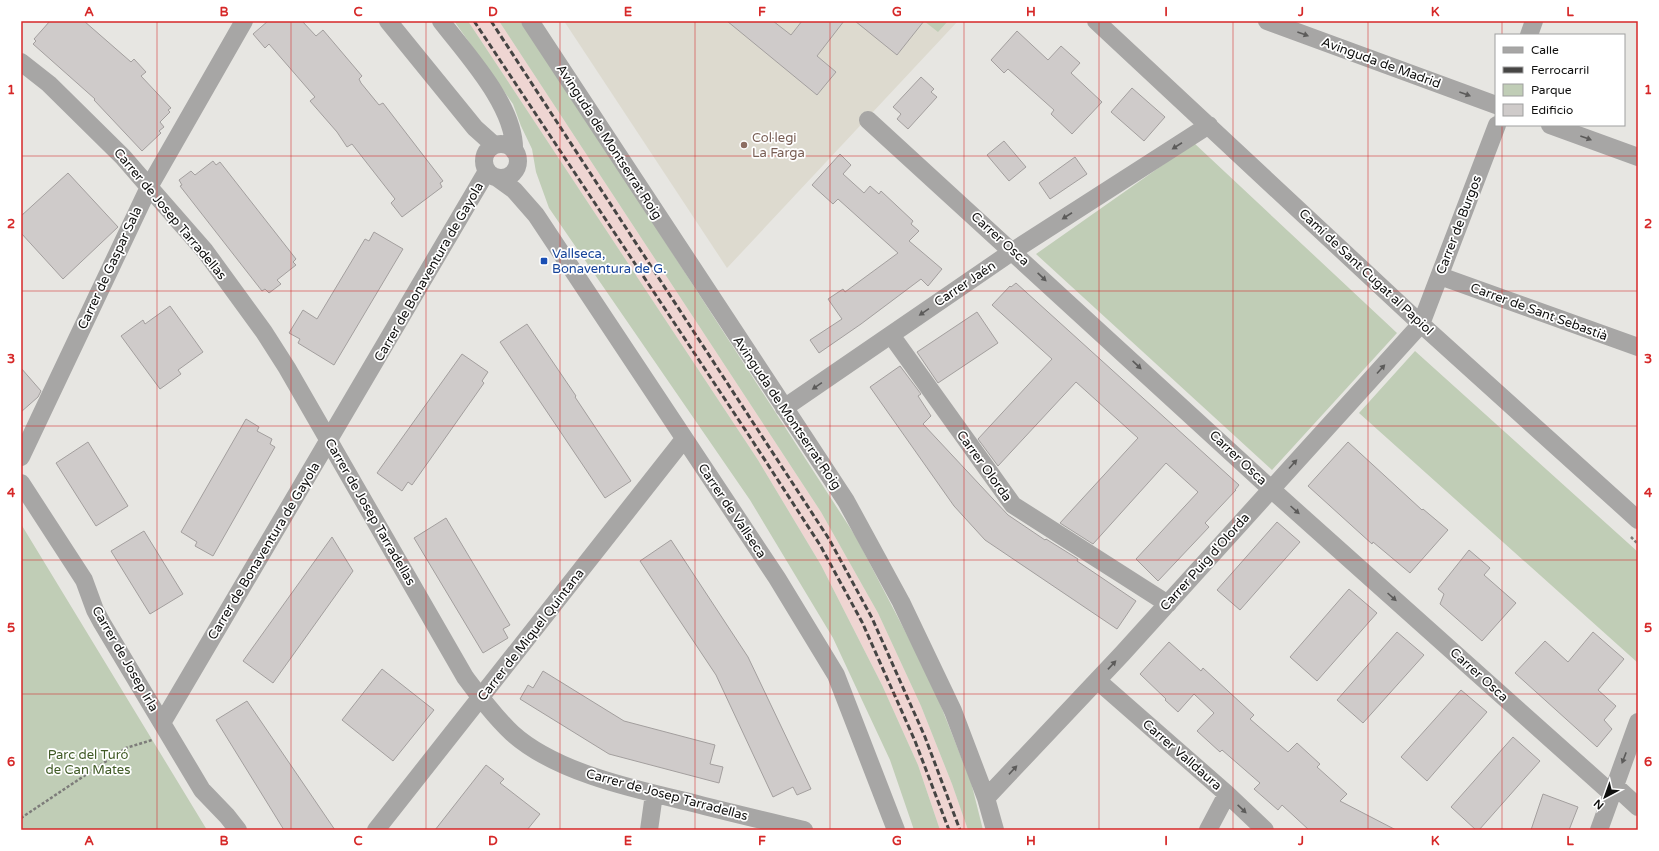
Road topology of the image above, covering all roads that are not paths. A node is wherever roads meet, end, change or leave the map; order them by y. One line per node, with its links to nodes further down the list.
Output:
1 (244, 21): 19 (street, Carrer de Gaspar Sala)
2 (388, 21): 17 (street, Carrer de Vallseca)
3 (441, 21): 11 (street, Carrer de Vallseca)
4 (530, 21): 26 (street, Avinguda de Montserrat Roig)
5 (1096, 21): 13 (street, Camí de Sant Cugat al Papiol)
6 (1267, 21): 10 (street, Avinguda de Madrid, one-way to 10)
7 (1534, 21): 8 (street)
8 (1529, 34)
9 (21, 62): 19 (street, Carrer de Josep Tarradellas)
10 (1495, 105)
11 (503, 107): 17 (street, Carrer de Bonaventura de Gayola); 18 (street, Carrer de Vallseca)
12 (868, 120): 21 (street, Carrer Osca)
13 (1209, 125): 21 (street, Carrer Jaén, one-way to 21); 23 (street, Camí de Sant Cugat al Papiol)
14 (1497, 126): 22 (street, Carrer de Burgos)
15 (1553, 126): 16 (street, one-way to 16)
16 (1638, 157)
17 (492, 159): 18 (street); 18 (street); 20 (street, Carrer de Vallseca); 28 (street, Carrer de Bonaventura de Gayola)
18 (516, 159): 20 (street, Carrer de Vallseca)
19 (149, 187): 28 (street, Carrer de Josep Tarradellas); 29 (street, Carrer de Gaspar Sala)
20 (533, 210): 27 (street, Carrer de Vallseca)
21 (1013, 251): 24 (street, Carrer Jaén, one-way to 24); 31 (street, Carrer Osca, one-way to 31)
22 (1440, 276): 23 (street, Carrer de Burgos); 25 (street, Carrer de Sant Sebastià)
23 (1422, 324): 31 (street, Carrer Puig d'Olorda, one-way to 23); 32 (street, Camí de Sant Cugat al Papiol)
24 (890, 335): 26 (street, Carrer Jaén, one-way to 26); 33 (street, Carrer Olorda)
25 (1638, 347)
26 (784, 408): 41 (street, Avinguda de Montserrat Roig)
27 (684, 439): 35 (street, Carrer de Miquel Quintana); 47 (street, Carrer de Vallseca)
28 (329, 441): 35 (street, Carrer de Josep Tarradellas); 37 (street, Carrer de Bonaventura de Gayola)
29 (21, 457)
30 (21, 483): 37 (street, Carrer de Josep Irla)
31 (1271, 488): 33 (street, Carrer Puig d'Olorda); 38 (street, Carrer Osca, one-way to 38)
32 (1638, 520)
33 (1168, 604): 34 (street, Carrer Puig d'Olorda, one-way to 33)
34 (1098, 681): 40 (street, Carrer Valldaura); 41 (street, Carrer Puig d'Olorda, one-way to 34)
35 (481, 699): 39 (street, Carrer de Josep Tarradellas); 44 (street, Carrer de Miquel Quintana)
36 (1638, 722): 38 (street, one-way to 38)
37 (166, 729): 43 (street, Carrer de Josep Irla)
38 (1613, 789): 42 (street, Carrer Osca); 51 (street)
39 (654, 794): 45 (street); 46 (street, Carrer de Josep Tarradellas)
40 (1227, 794): 49 (street); 50 (street, Carrer Valldaura, one-way to 50)
41 (986, 798): 48 (street, Avinguda de Montserrat Roig)
42 (1638, 807)
43 (238, 830)
44 (376, 830)
45 (649, 830)
46 (804, 830)
47 (896, 830)
48 (995, 830)
49 (1208, 830)
50 (1265, 830)
51 (1599, 830)

